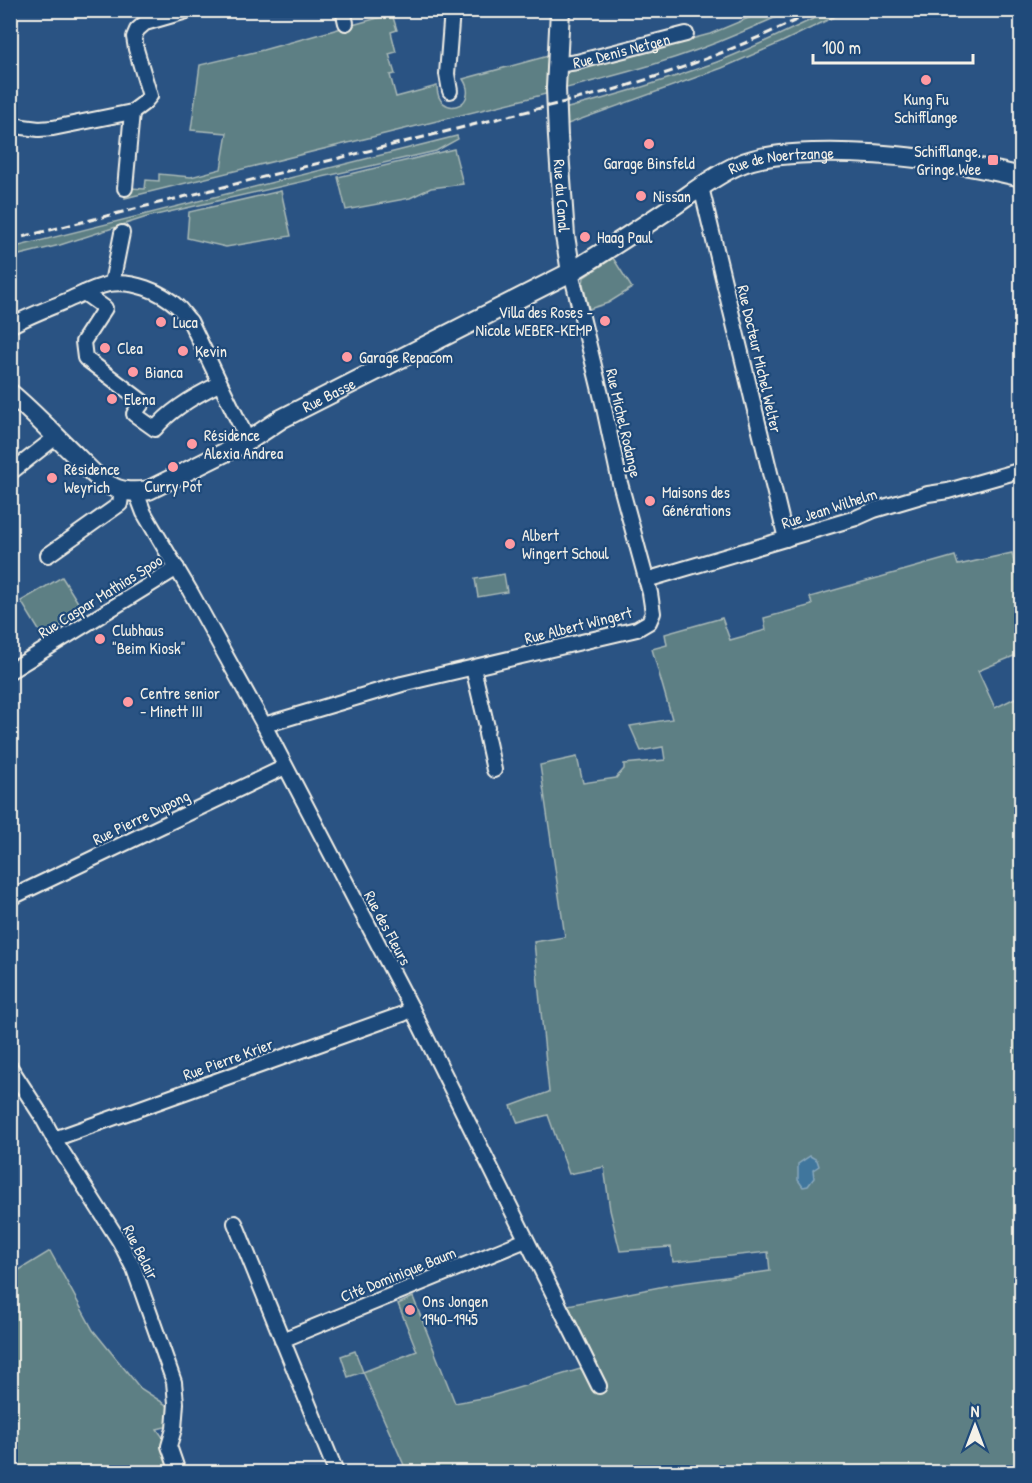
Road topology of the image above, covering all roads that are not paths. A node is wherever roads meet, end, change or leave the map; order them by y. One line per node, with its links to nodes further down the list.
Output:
1 (190, 10): 7 (street)
2 (452, 10): 6 (street)
3 (560, 10): 5 (main road, Rue Denis Netgen)
4 (686, 34): 5 (street, Rue Denis Netgen)
5 (557, 65): 8 (main road, Rue Denis Netgen)
6 (450, 91)
7 (132, 112): 9 (street); 12 (street)
8 (557, 117): 14 (main road, Rue du Canal)
9 (10, 123)
10 (1022, 177): 11 (main road, Rue de Noertzange)
11 (701, 187): 14 (main road, Rue de Noertzange); 25 (street, Rue Docteur Michel Welter)
12 (124, 189)
13 (122, 233): 15 (street)
14 (571, 272): 21 (main road, Rue Basse); 28 (street, Rue Michel Rodange)
15 (112, 283): 16 (street); 18 (street)
16 (84, 293): 17 (street); 18 (street)
17 (10, 326)
18 (219, 384): 21 (street)
19 (10, 393): 20 (main road)
20 (56, 436): 23 (street); 24 (main road)
21 (248, 441): 24 (main road, Rue Basse)
22 (1022, 470): 25 (street, Rue Jean Wilhelm)
23 (10, 473)
24 (129, 491): 26 (street); 27 (street, Rue des Fleurs)
25 (786, 539): 28 (street, Rue Jean Wilhelm)
26 (48, 555)
27 (177, 568): 30 (street, Rue Caspar Mathias Spoo); 31 (street, Rue des Fleurs)
28 (646, 580): 29 (street, Rue Albert Wingert)
29 (473, 668): 31 (street, Rue Albert Wingert); 33 (street)
30 (10, 670)
31 (264, 725): 32 (street, Rue des Fleurs)
32 (285, 766): 34 (street, Rue Pierre Dupong); 35 (street, Rue des Fleurs)
33 (494, 770)
34 (10, 898)
35 (412, 1009): 37 (street, Rue Pierre Krier); 39 (street, Rue des Fleurs)
36 (10, 1067): 37 (street, Rue Belair)
37 (54, 1139): 42 (street, Rue Belair)
38 (235, 1223): 40 (street)
39 (526, 1240): 40 (street, Cité Dominique Baum); 41 (street, Rue des Fleurs)
40 (282, 1340): 43 (street)
41 (599, 1386)
42 (178, 1473)
43 (336, 1473)

